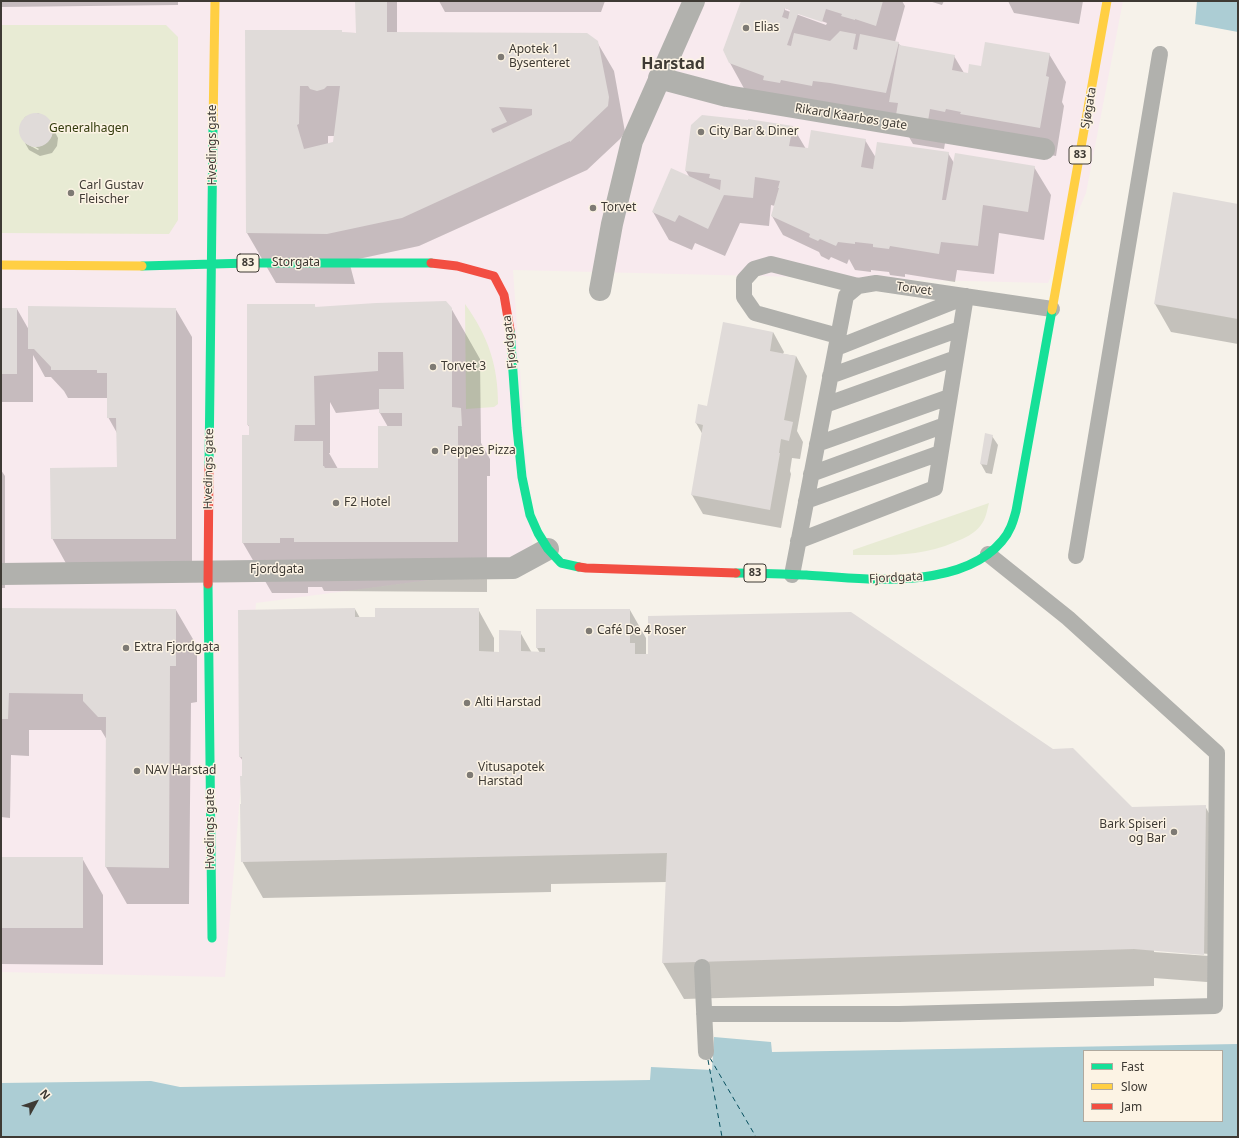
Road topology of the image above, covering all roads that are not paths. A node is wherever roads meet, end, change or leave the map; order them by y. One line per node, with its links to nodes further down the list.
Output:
1 (215, 1): 8 (main road, Hvedings gate)
2 (694, 1): 5 (street)
3 (1107, 1): 13 (main road, Sjøgata / 83)
4 (1160, 54): 28 (lane)
5 (659, 78): 6 (street, Rikard Kaarbøs gate); 11 (street)
6 (1044, 149)
7 (1, 265): 8 (main road, Storgata / 83)
8 (211, 265): 9 (main road, Storgata / 83); 29 (main road, Hvedings gate)
9 (494, 276): 26 (main road, Fjordgata / 83)
10 (858, 286): 12 (lane, Torvet); 15 (lane); 15 (lane)
11 (600, 290)
12 (966, 296): 13 (lane, Torvet); 14 (lane); 15 (lane)
13 (1052, 309): 27 (main road, Fjordgata / 83)
14 (960, 329): 16 (lane); 17 (lane)
15 (837, 342): 17 (lane)
16 (956, 358): 18 (lane); 19 (lane)
17 (830, 376): 19 (lane)
18 (949, 397): 20 (lane); 21 (lane)
19 (825, 405): 21 (lane)
20 (945, 425): 22 (lane); 23 (lane)
21 (817, 444): 23 (lane)
22 (940, 453): 24 (lane); 25 (lane)
23 (811, 474): 24 (lane)
24 (806, 501): 25 (lane)
25 (798, 541): 31 (lane)
26 (548, 549): 29 (street, Fjordgata); 31 (main road, Fjordgata / 83)
27 (988, 554): 31 (main road, Fjordgata / 83); 34 (lane)
28 (1076, 556)
29 (209, 571): 30 (street, Fjordgata); 32 (main road, Hvedings gate)
30 (1, 574)
31 (792, 575)
32 (212, 938)
33 (702, 967): 34 (lane)
34 (704, 1014): 35 (lane)
35 (706, 1052)

